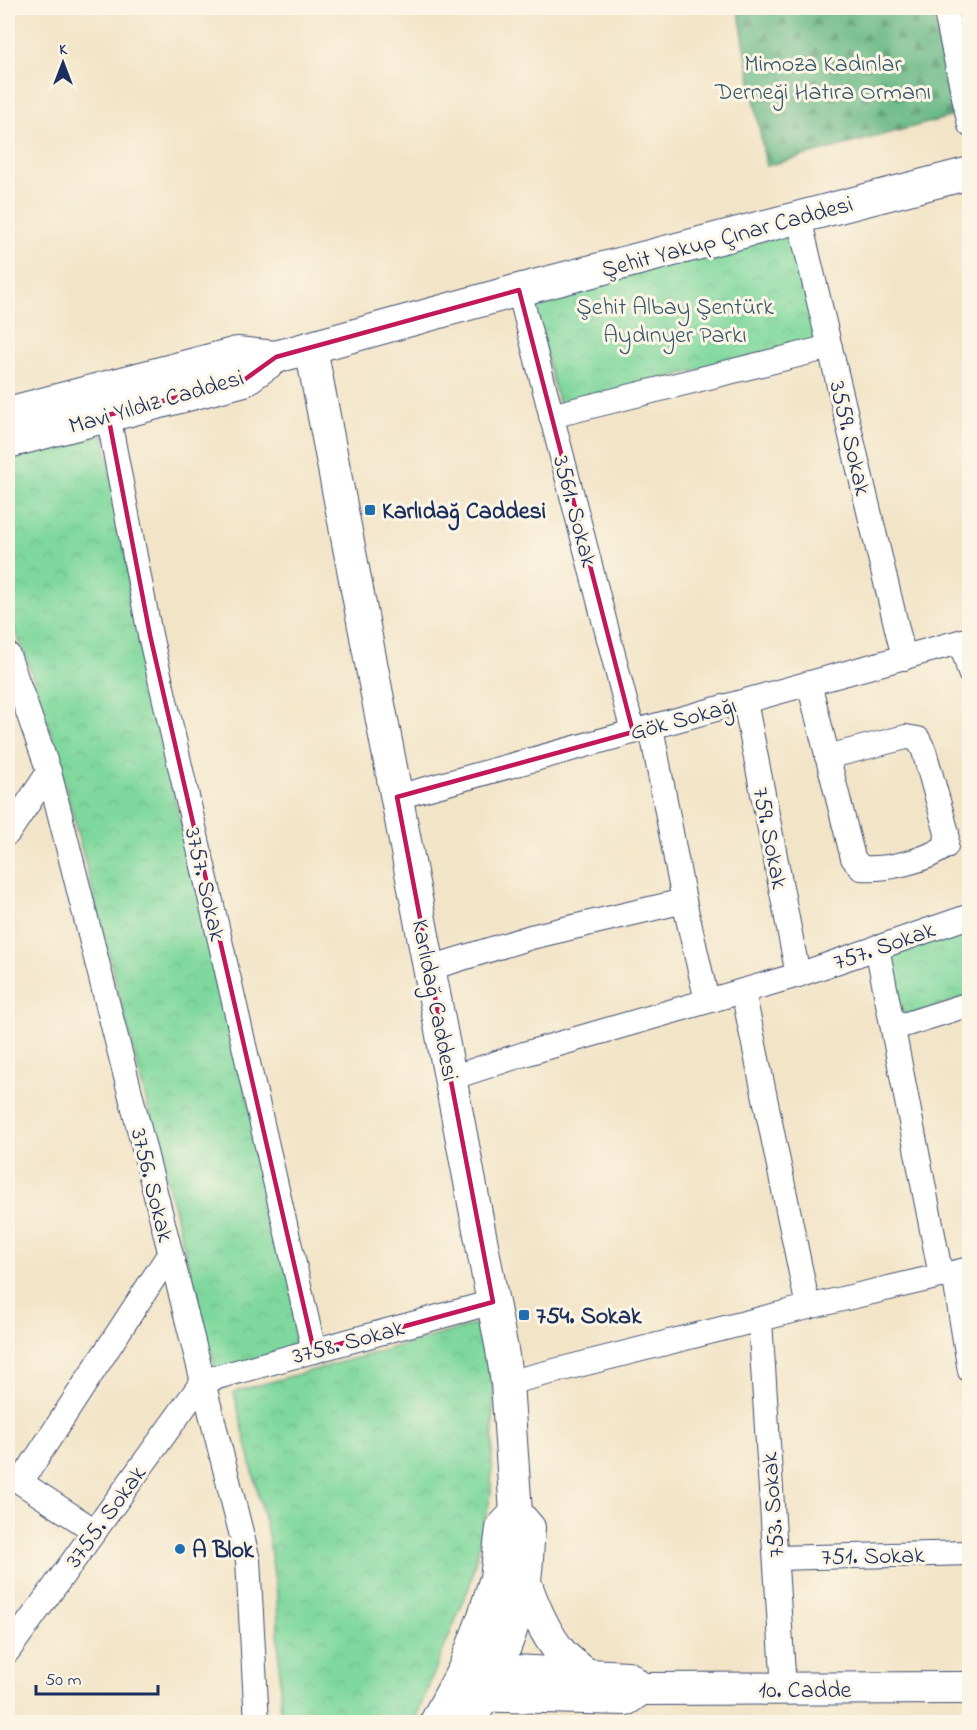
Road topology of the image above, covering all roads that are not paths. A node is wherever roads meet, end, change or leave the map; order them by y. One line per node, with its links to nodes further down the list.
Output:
1 (945, 8): 2 (street)
2 (969, 125)
3 (969, 173): 4 (main road, Şehit Yakup Çınar Caddesi)
4 (799, 218): 5 (main road, Şehit Yakup Çınar Caddesi); 6 (street, 3559. Sokak)
5 (519, 291): 7 (main road, Şehit Yakup Çınar Caddesi); 11 (street, 3561. Sokak)
6 (830, 347): 11 (street); 15 (street, 3559. Sokak)
7 (311, 348): 8 (main road, Şehit Yakup Çınar Caddesi); 22 (main road, Karlıdağ Caddesi)
8 (276, 357): 9 (main road, Mavi Yıldız Caddesi); 10 (main road, Mavi Yıldız Caddesi)
9 (8, 413)
10 (108, 416): 12 (main road, Mavi Yıldız Caddesi); 39 (street, 3757. Sokak)
11 (551, 416): 19 (street, 3561. Sokak)
12 (8, 442)
13 (965, 641): 15 (street, Gök Sokağı); 16 (street)
14 (8, 655): 21 (street, 3756. Sokak)
15 (904, 658): 17 (street, Gök Sokağı)
16 (969, 673)
17 (809, 683): 18 (street, Gök Sokağı); 20 (street)
18 (745, 701): 19 (street, Gök Sokağı); 28 (street, 759. Sokak)
19 (642, 729): 22 (street, Gök Sokağı); 24 (street, 3561. Sokak)
20 (828, 757): 20 (street)
21 (49, 772): 23 (street); 34 (street, 3756. Sokak)
22 (397, 797): 27 (main road, Karlıdağ Caddesi)
23 (8, 832)
24 (684, 901): 27 (street); 30 (street, 3561. Sokak)
25 (969, 916): 26 (street, 757. Sokak)
26 (877, 947): 28 (street, 757. Sokak); 32 (street)
27 (430, 968): 33 (main road, Karlıdağ Caddesi)
28 (798, 975): 29 (street, 757. Sokak)
29 (743, 991): 30 (street, 757. Sokak); 37 (street)
30 (707, 1001): 33 (street, 757. Sokak)
31 (969, 1004): 32 (street)
32 (894, 1028): 35 (street)
33 (450, 1078): 36 (main road, Karlıdağ Caddesi)
34 (170, 1253): 41 (street, 3756. Sokak); 43 (street)
35 (955, 1273): 37 (street); 40 (street)
36 (493, 1302): 39 (street, 3758. Sokak); 42 (main road, Karlıdağ Caddesi)
37 (808, 1307): 38 (street)
38 (760, 1321): 42 (street); 47 (street, 753. Sokak)
39 (314, 1351): 41 (street, 3758. Sokak)
40 (969, 1371)
41 (203, 1381): 45 (street, 3755. Sokak); 56 (street, 3756. Sokak)
42 (507, 1383): 44 (main road, Karlıdağ Caddesi)
43 (14, 1478): 45 (street)
44 (516, 1513): 48 (main road, Karlıdağ Caddesi); 51 (main road)
45 (95, 1531): 49 (street, 3755. Sokak)
46 (969, 1553): 47 (street, 751. Sokak)
47 (776, 1558): 54 (street, 753. Sokak)
48 (525, 1582): 50 (main road); 55 (main road, Karlıdağ Caddesi)
49 (8, 1651)
50 (586, 1674): 53 (main road, 10. Cadde); 55 (main road, 10. Cadde)
51 (458, 1682): 55 (main road, 10. Cadde); 57 (main road)
52 (969, 1688): 54 (main road, 10. Cadde)
53 (641, 1689): 54 (main road, 10. Cadde); 55 (main road, 10. Cadde)
54 (784, 1689)
55 (483, 1696)
56 (257, 1722)
57 (436, 1722)

